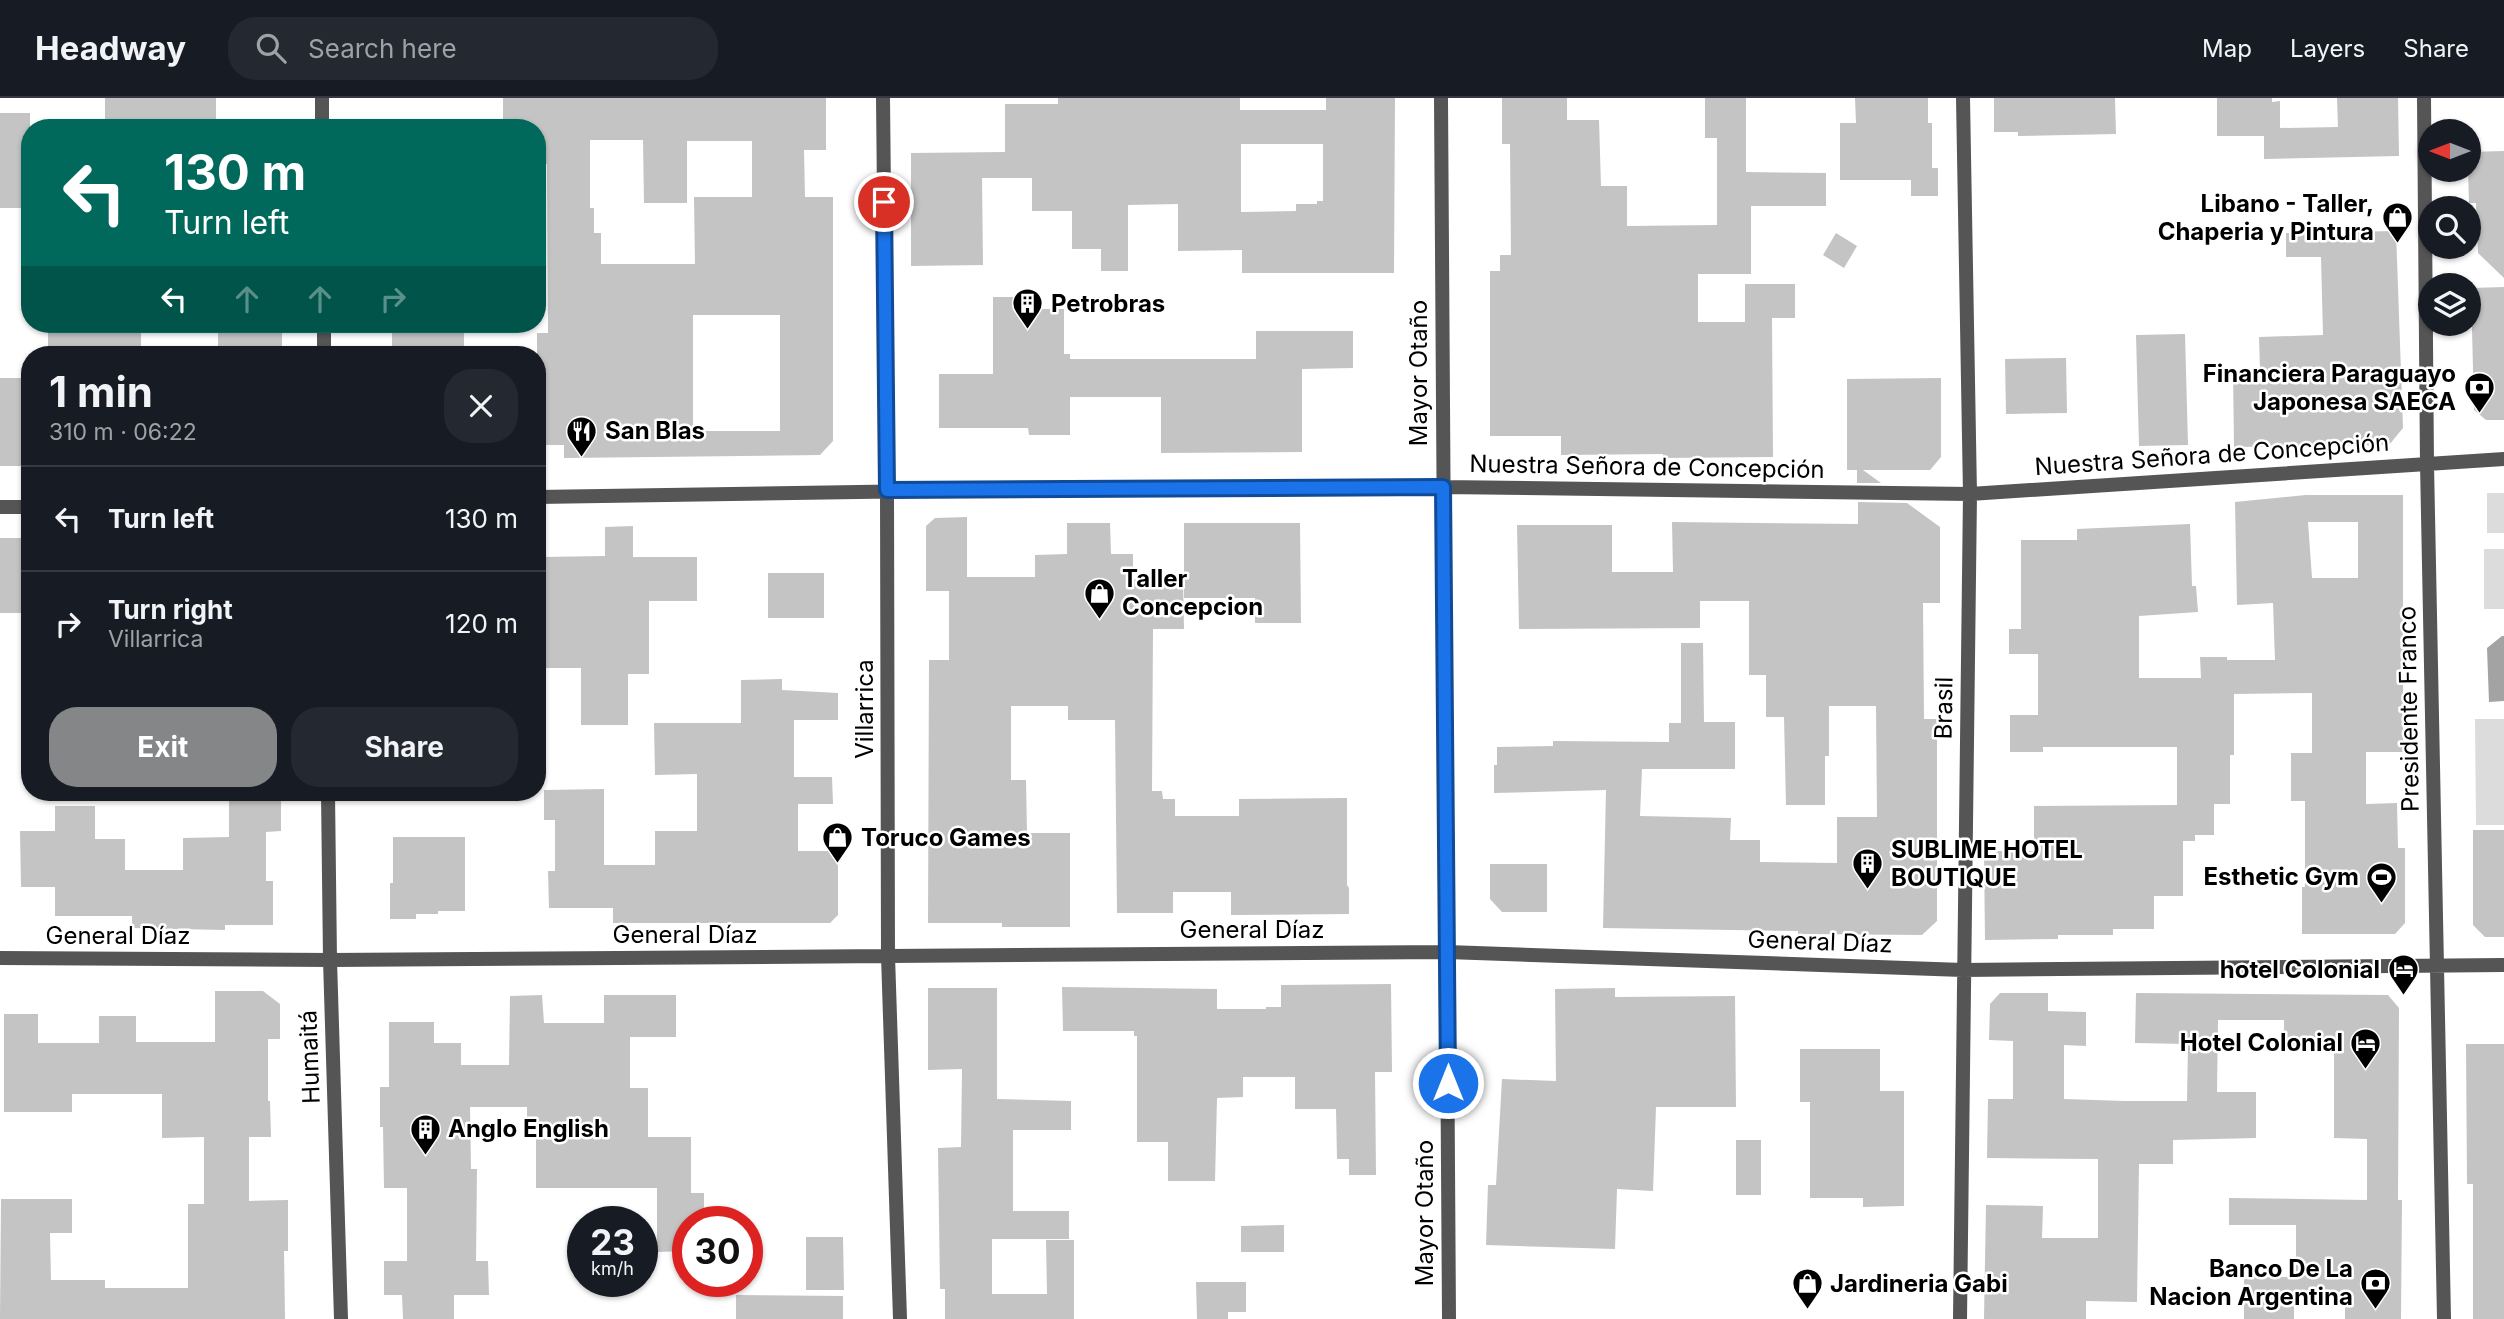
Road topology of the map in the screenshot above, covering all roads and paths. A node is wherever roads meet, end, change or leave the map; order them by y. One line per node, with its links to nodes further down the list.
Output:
1 (321, 98): 6 (street)
2 (883, 98): 10 (street, Villarrica)
3 (1441, 98): 9 (street, Mayor Otaño)
4 (1963, 98): 11 (street, Brasil)
5 (2424, 98): 8 (street, Presidente Franco)
6 (322, 119)
7 (2504, 459): 8 (street, Nuestra Señora de Concepción)
8 (2427, 464): 11 (street, Nuestra Señora de Concepción); 20 (street, Presidente Franco)
9 (1443, 487): 10 (street, Nuestra Señora de Concepción); 11 (street, Nuestra Señora de Concepción); 16 (street, Mayor Otaño)
10 (887, 490): 12 (street, Nuestra Señora de Concepción); 17 (street, Villarrica)
11 (1970, 494): 22 (street, Brasil)
12 (546, 497)
13 (21, 507): 14 (street)
14 (0, 508)
15 (328, 801): 19 (street, Humaitá)
16 (1447, 952): 17 (street, General Díaz); 22 (street, General Díaz); 25 (street, Mayor Otaño)
17 (888, 956): 19 (street, General Díaz); 24 (street, Villarrica)
18 (0, 958): 19 (street, General Díaz)
19 (330, 960): 23 (street, Humaitá)
20 (2437, 965): 21 (street, General Díaz); 22 (street, General Díaz); 27 (street, Presidente Franco)
21 (2504, 965)
22 (1963, 970): 26 (street, Brasil)
23 (341, 1319)
24 (900, 1319)
25 (1448, 1319)
26 (1959, 1319)
27 (2444, 1319)

